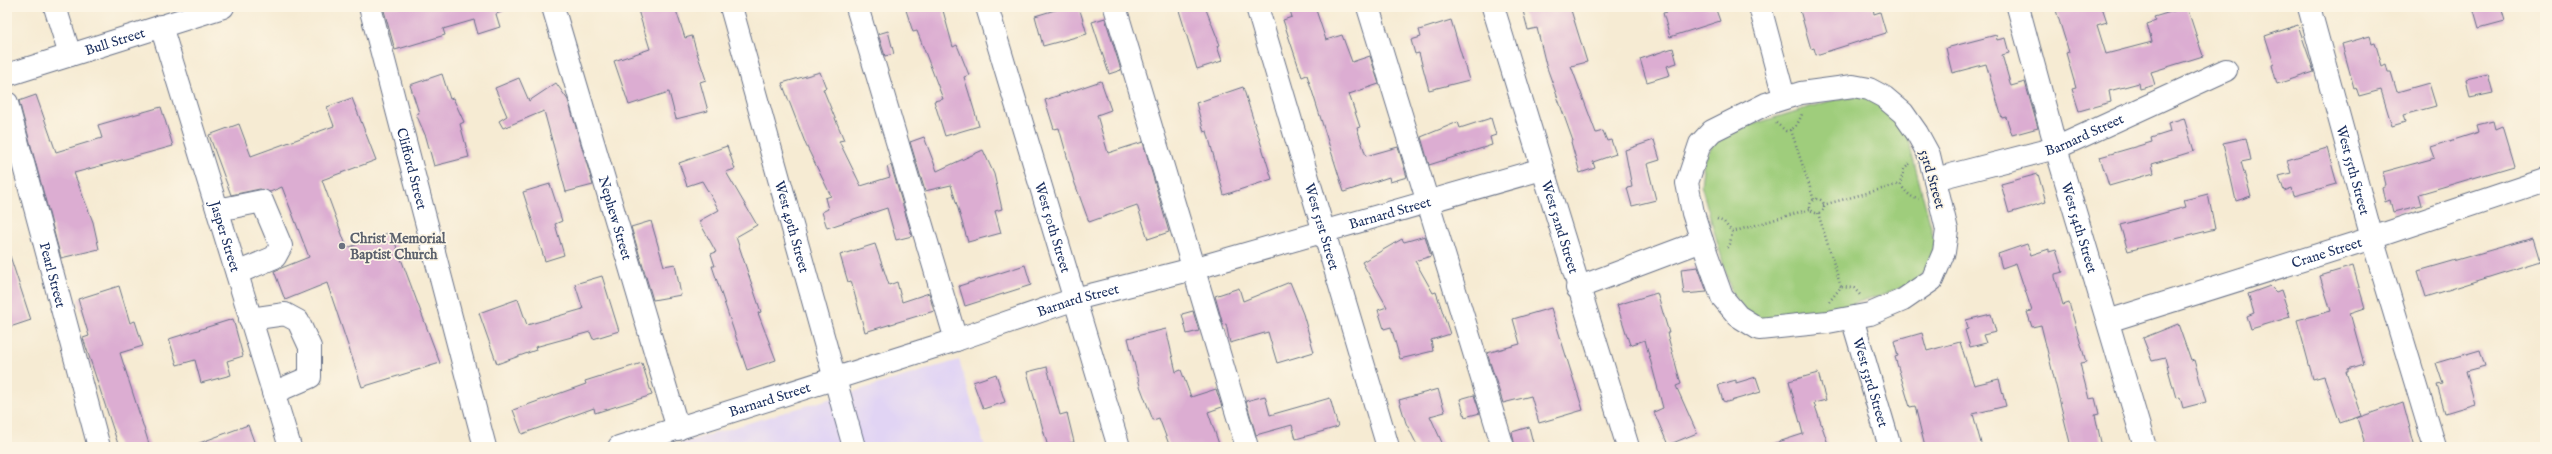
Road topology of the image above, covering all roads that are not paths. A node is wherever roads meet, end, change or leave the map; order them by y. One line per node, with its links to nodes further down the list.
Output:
1 (55, 7): 16 (street)
2 (370, 7): 43 (street, Clifford Street)
3 (553, 7): 40 (street, Nephew Street)
4 (731, 7): 38 (street, West 49th Street)
5 (857, 7): 37 (street)
6 (986, 7): 33 (street, West 50th Street)
7 (1115, 7): 30 (street)
8 (1257, 7): 27 (street, West 51st Street)
9 (1368, 7): 25 (street)
10 (1494, 7): 22 (street, West 52nd Street)
11 (1760, 7): 19 (street)
12 (2018, 7): 21 (street, West 54th Street)
13 (2309, 7): 28 (street, West 55th Street)
14 (216, 8): 15 (street, Bull Street)
15 (173, 18): 16 (street, Bull Street); 26 (street, Jasper Street)
16 (70, 55): 18 (street, Bull Street)
17 (2226, 70): 21 (street, Barnard Street)
18 (7, 75)
19 (1784, 97): 23 (street, 53rd Street); 29 (street, 53rd Street)
20 (7, 103): 41 (street, Pearl Street)
21 (2056, 148): 23 (street, Barnard Street); 36 (street, West 54th Street)
22 (1542, 169): 25 (street, Barnard Street); 32 (street, West 52nd Street)
23 (1935, 179): 34 (street, 53rd Street)
24 (2545, 180): 28 (street, Crane Street)
25 (1429, 201): 27 (street, Barnard Street); 49 (street)
26 (218, 210): 31 (street, Jasper Street); 31 (street)
27 (1323, 232): 30 (street, Barnard Street); 48 (street, West 51st Street)
28 (2372, 238): 36 (street, Crane Street); 53 (street, West 55th Street)
29 (1702, 241): 32 (street); 34 (street, 53rd Street)
30 (1193, 269): 33 (street, Barnard Street); 47 (street)
31 (237, 274): 35 (street, Jasper Street)
32 (1578, 288): 50 (street, West 52nd Street)
33 (1075, 299): 37 (street, Barnard Street); 46 (street, West 50th Street)
34 (1852, 318): 51 (street, West 53rd Street)
35 (250, 319): 39 (street, Jasper Street); 39 (street)
36 (2108, 321): 52 (street, West 54th Street)
37 (956, 340): 38 (street, Barnard Street)
38 (835, 379): 40 (street, Barnard Street); 45 (street, West 49th Street)
39 (273, 393): 42 (street, Jasper Street)
40 (678, 429): 44 (street, Barnard Street)
41 (99, 447)
42 (290, 447)
43 (485, 447)
44 (619, 447)
45 (854, 447)
46 (1119, 447)
47 (1247, 447)
48 (1388, 447)
49 (1503, 447)
50 (1628, 447)
51 (1890, 447)
52 (2145, 447)
53 (2435, 447)

